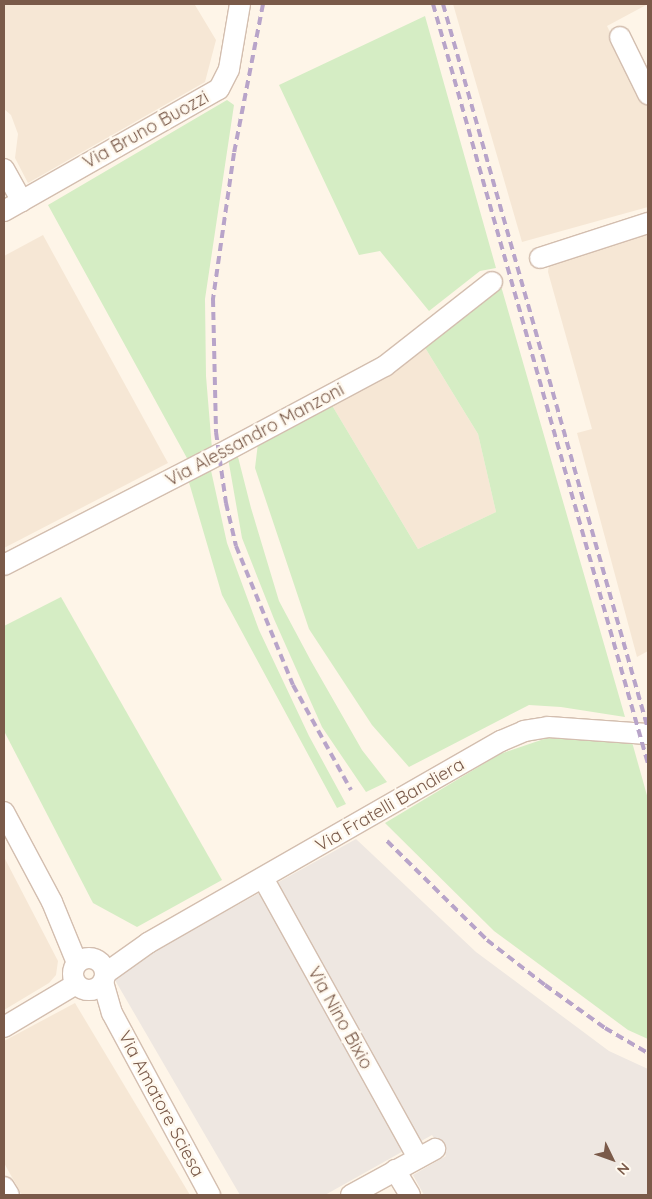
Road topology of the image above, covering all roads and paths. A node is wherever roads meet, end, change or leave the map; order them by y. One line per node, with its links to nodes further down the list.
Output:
1 (240, 4): 5 (street, Via Bruno Buozzi)
2 (620, 37): 3 (street)
3 (648, 94)
4 (4, 169): 5 (street)
5 (22, 201): 6 (street, Via Bruno Buozzi)
6 (4, 211)
7 (648, 223): 8 (street)
8 (540, 258)
9 (492, 282): 10 (street, Via Alessandro Manzoni)
10 (4, 565)
11 (648, 734): 13 (street, Via Fratelli Bandiera)
12 (4, 812): 14 (street, Via Amatore Sciesa)
13 (263, 878): 14 (street, Via Fratelli Bandiera); 16 (street, Via Nino Bixio)
14 (92, 973): 15 (street, Via Fratelli Bandiera); 19 (street, Via Amatore Sciesa)
15 (4, 1027)
16 (396, 1170): 20 (street); 21 (street)
17 (4, 1187): 18 (street)
18 (9, 1195)
19 (210, 1195)
20 (352, 1195)
21 (410, 1195)

